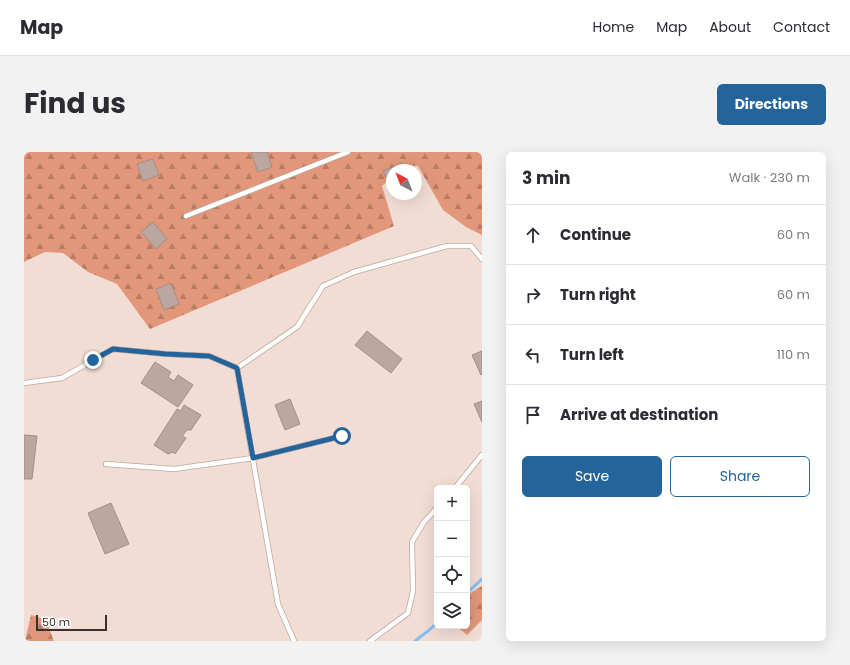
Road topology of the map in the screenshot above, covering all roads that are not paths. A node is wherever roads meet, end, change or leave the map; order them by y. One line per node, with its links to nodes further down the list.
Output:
1 (348, 152): 2 (lane)
2 (186, 216)
3 (482, 259): 4 (lane)
4 (237, 368): 5 (lane); 8 (lane)
5 (24, 383)
6 (342, 436): 8 (lane)
7 (482, 455): 10 (lane)
8 (253, 458): 9 (lane); 12 (lane)
9 (106, 464)
10 (457, 485)
11 (434, 511): 13 (lane)
12 (294, 641)
13 (370, 641)

